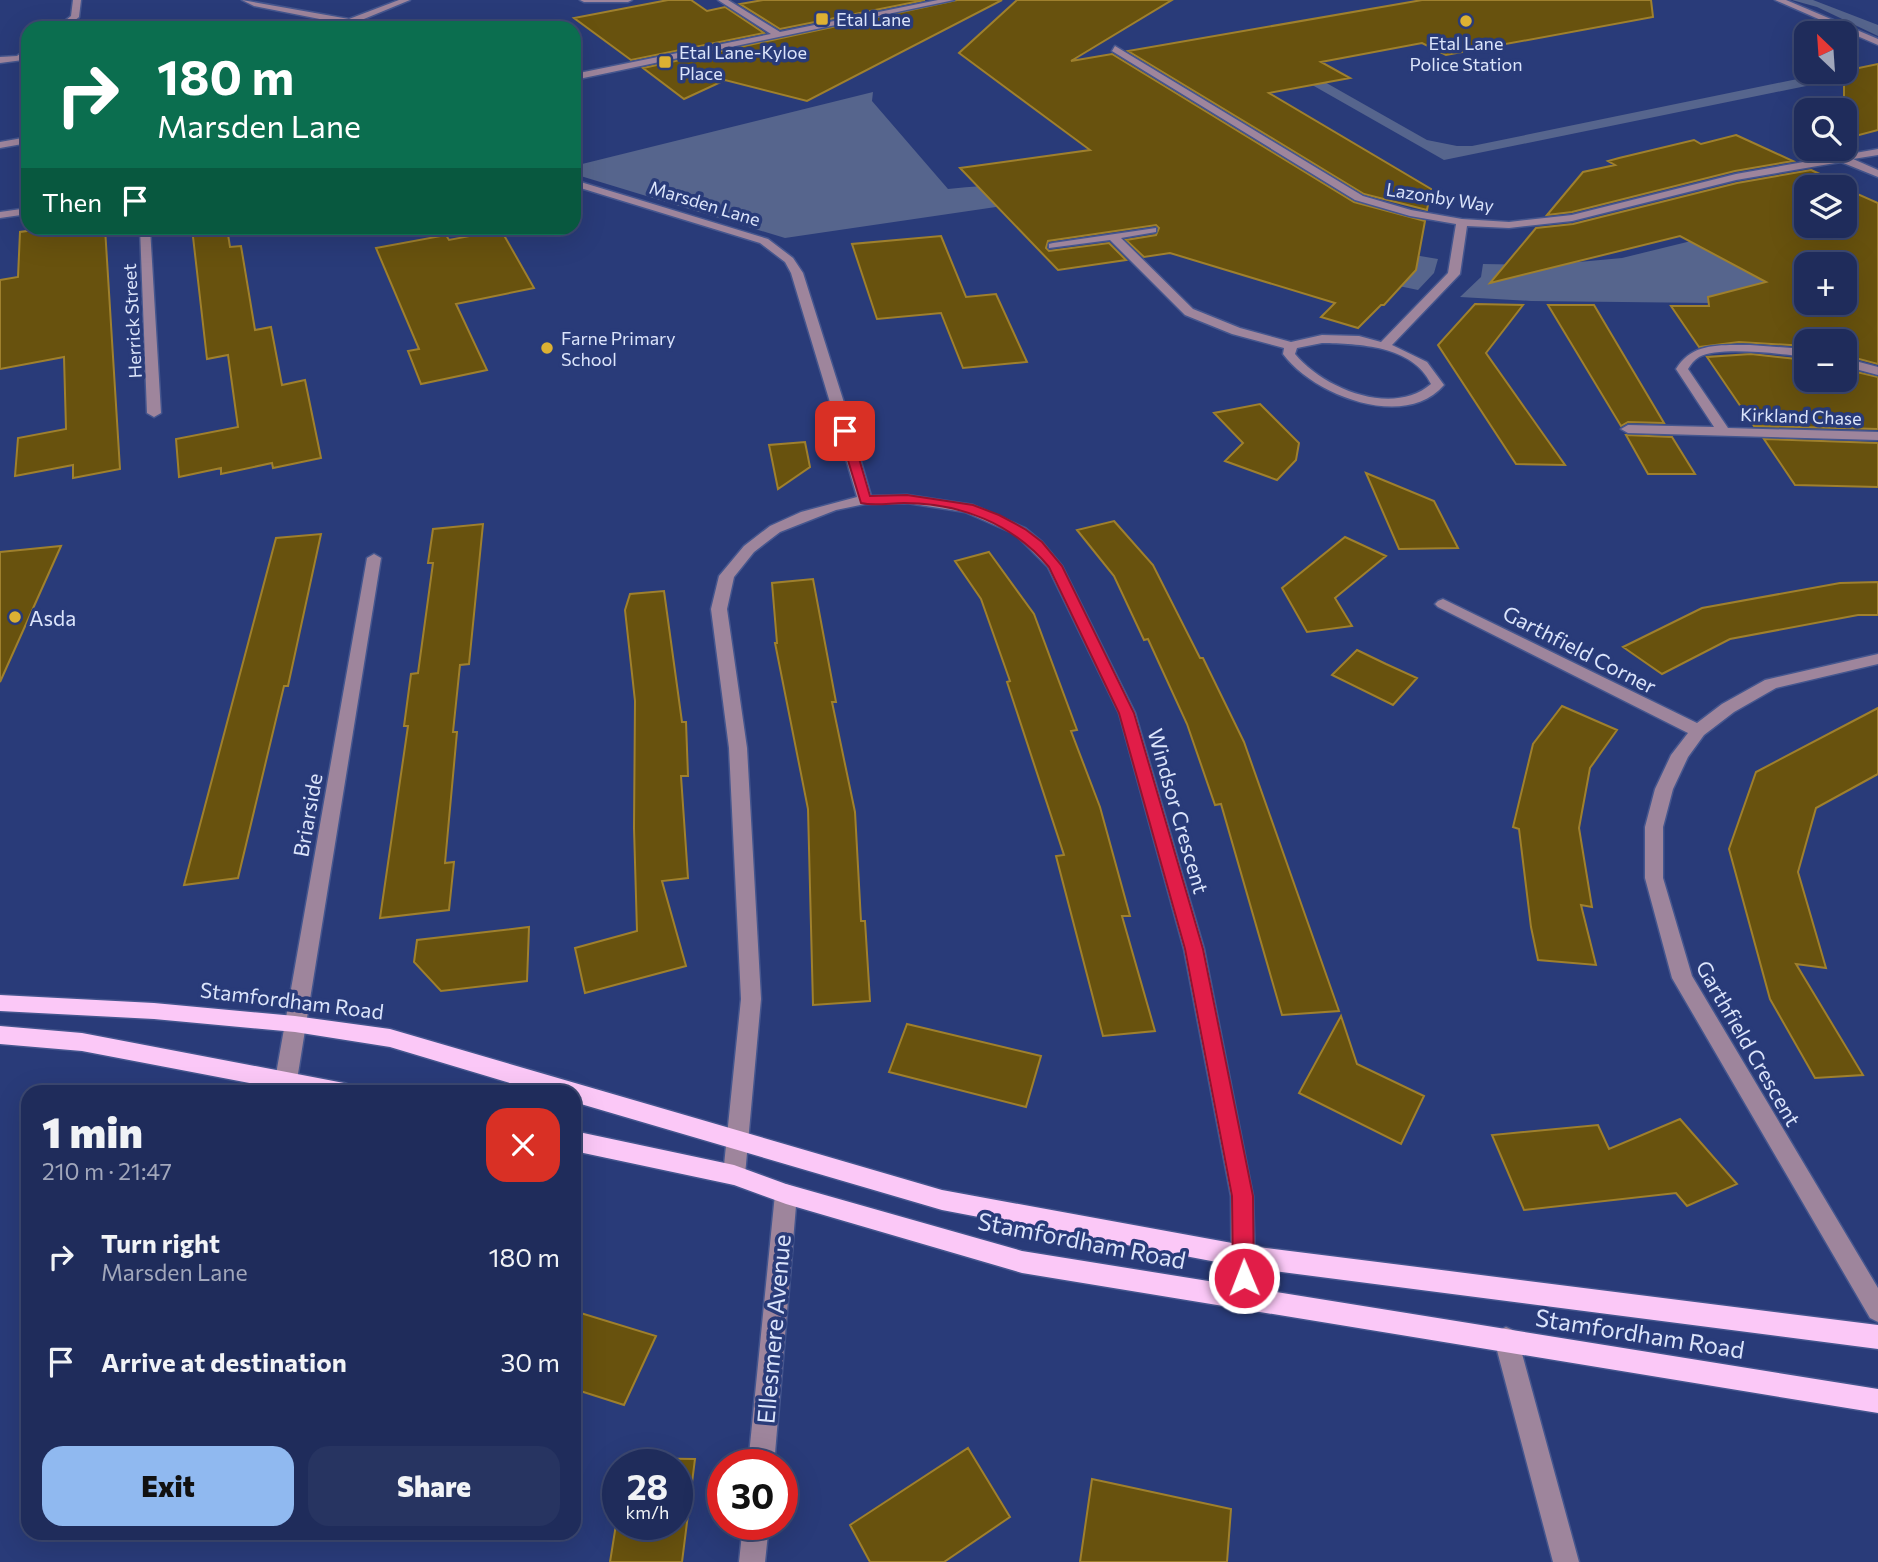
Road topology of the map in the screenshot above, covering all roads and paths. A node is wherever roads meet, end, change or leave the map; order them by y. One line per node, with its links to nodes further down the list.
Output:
1 (77, 0): 9 (street)
2 (246, 0): 10 (street)
3 (406, 0): 11 (street)
4 (584, 0): 5 (street)
5 (628, 0)
6 (722, 0): 12 (street)
7 (950, 0): 12 (street)
8 (1779, 0): 13 (street)
9 (70, 21)
10 (345, 21)
11 (353, 21)
12 (778, 35): 17 (street)
13 (1878, 42)
14 (1115, 48): 28 (street, Lazonby Way)
15 (21, 57): 16 (street)
16 (0, 60)
17 (581, 76)
18 (21, 141): 19 (street)
19 (0, 145)
20 (1878, 152): 21 (street, Lazonby Way)
21 (1857, 155)
22 (1824, 161): 28 (street, Lazonby Way)
23 (1848, 161): 24 (street)
24 (1878, 174)
25 (581, 185): 38 (street, Marsden Lane)
26 (21, 212): 27 (street)
27 (0, 215)
28 (1462, 222): 34 (street)
29 (1152, 230): 31 (street)
30 (145, 235): 39 (street, Herrick Street)
31 (1112, 236): 32 (street); 33 (street)
32 (1053, 246)
33 (1291, 346): 34 (street); 34 (street)
34 (1384, 346)
35 (1794, 352): 42 (street, Kirkland Chase)
36 (1857, 365): 37 (street)
37 (1878, 371)
38 (839, 410)
39 (154, 413)
40 (1629, 429): 42 (street, Kirkland Chase)
41 (845, 431): 44 (street)
42 (1723, 431): 43 (street, Kirkland Chase)
43 (1878, 436)
44 (865, 500): 57 (street, Windsor Crescent); 60 (street, Windsor Crescent)
45 (374, 558): 50 (street, Briarside)
46 (1443, 604): 48 (street, Garthfield Corner)
47 (1878, 659): 48 (street, Garthfield Crescent)
48 (1698, 731): 62 (street, Garthfield Crescent)
49 (0, 1003): 50 (main road, Stamfordham Road)
50 (295, 1024): 52 (street, Briarside); 54 (main road, Stamfordham Road)
51 (0, 1035): 52 (main road)
52 (286, 1080): 53 (main road)
53 (310, 1085)
54 (546, 1085)
55 (581, 1096): 57 (main road, Stamfordham Road)
56 (581, 1142): 58 (main road, Stamfordham Road)
57 (737, 1142): 58 (street, Windsor Crescent); 60 (main road, Stamfordham Road)
58 (734, 1175): 59 (main road, Stamfordham Road)
59 (786, 1194): 61 (main road, Stamfordham Road); 66 (street, Ellesmere Avenue)
60 (1243, 1256): 61 (street, Windsor Crescent); 63 (main road, Stamfordham Road)
61 (1244, 1300): 64 (main road, Stamfordham Road)
62 (1878, 1310)
63 (1878, 1337)
64 (1506, 1339): 65 (main road, Stamfordham Road); 69 (street)
65 (1878, 1401)
66 (762, 1449)
67 (754, 1540): 68 (street)
68 (752, 1562)
69 (1566, 1562)

